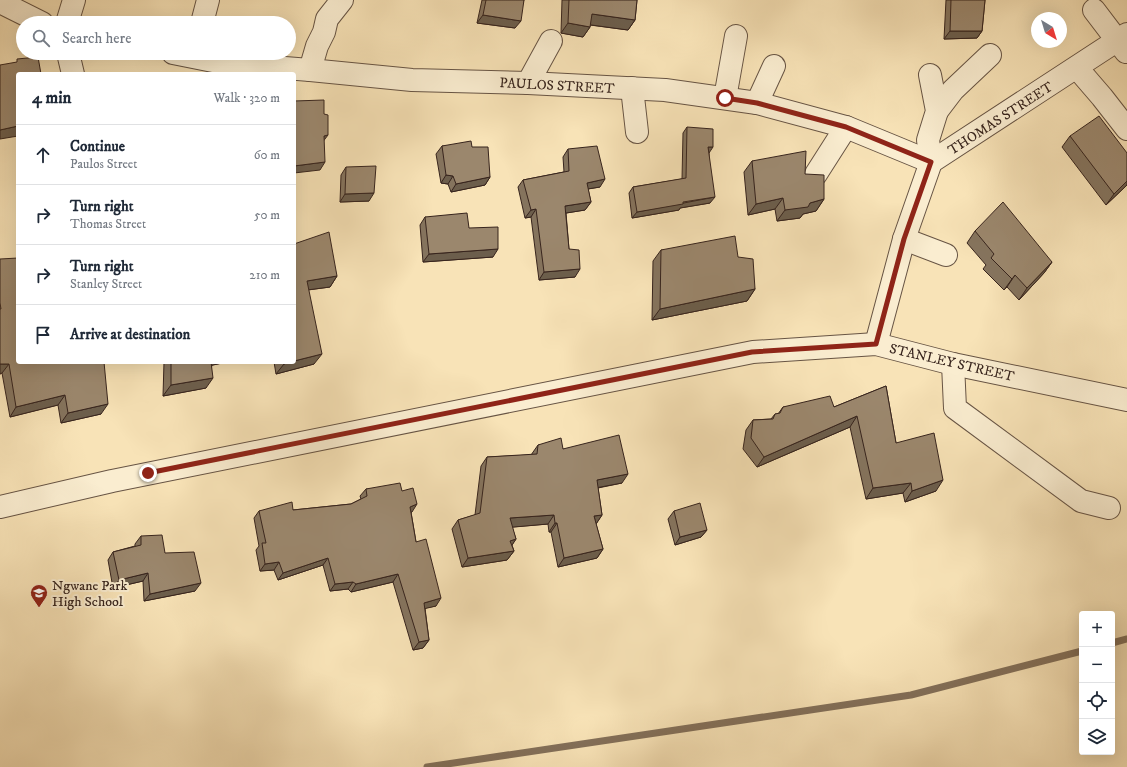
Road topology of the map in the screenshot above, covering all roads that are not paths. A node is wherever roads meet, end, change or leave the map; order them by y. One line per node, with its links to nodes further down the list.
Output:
1 (74, 0): 7 (street)
2 (208, 0): 8 (street)
3 (342, 0): 17 (street)
4 (0, 2): 6 (street)
5 (1094, 10): 11 (street)
6 (28, 16)
7 (69, 16)
8 (204, 16)
9 (736, 36): 22 (street)
10 (551, 41): 20 (street)
11 (1124, 42): 16 (street, THOMAS STREET)
12 (990, 55): 24 (street)
13 (70, 60): 18 (street)
14 (211, 60): 17 (street, PAULOS STREET)
15 (774, 66): 23 (street)
16 (1077, 68): 26 (street); 28 (street, THOMAS STREET)
17 (310, 70): 20 (street, PAULOS STREET)
18 (73, 72)
19 (930, 75): 24 (street)
20 (528, 83): 21 (street, PAULOS STREET)
21 (632, 88): 22 (street, PAULOS STREET); 27 (street)
22 (725, 98): 23 (street, PAULOS STREET)
23 (757, 103): 25 (street, PAULOS STREET)
24 (937, 111): 28 (street)
25 (846, 127): 28 (street, PAULOS STREET); 29 (street)
26 (1127, 129)
27 (637, 132)
28 (931, 162): 30 (street, THOMAS STREET)
29 (816, 174)
30 (904, 239): 31 (street); 32 (street, THOMAS STREET)
31 (946, 255)
32 (876, 344): 33 (street, STANLEY STREET); 35 (street, STANLEY STREET)
33 (953, 364): 34 (street, STANLEY STREET); 36 (street)
34 (1127, 400)
35 (0, 507)
36 (1109, 508)

